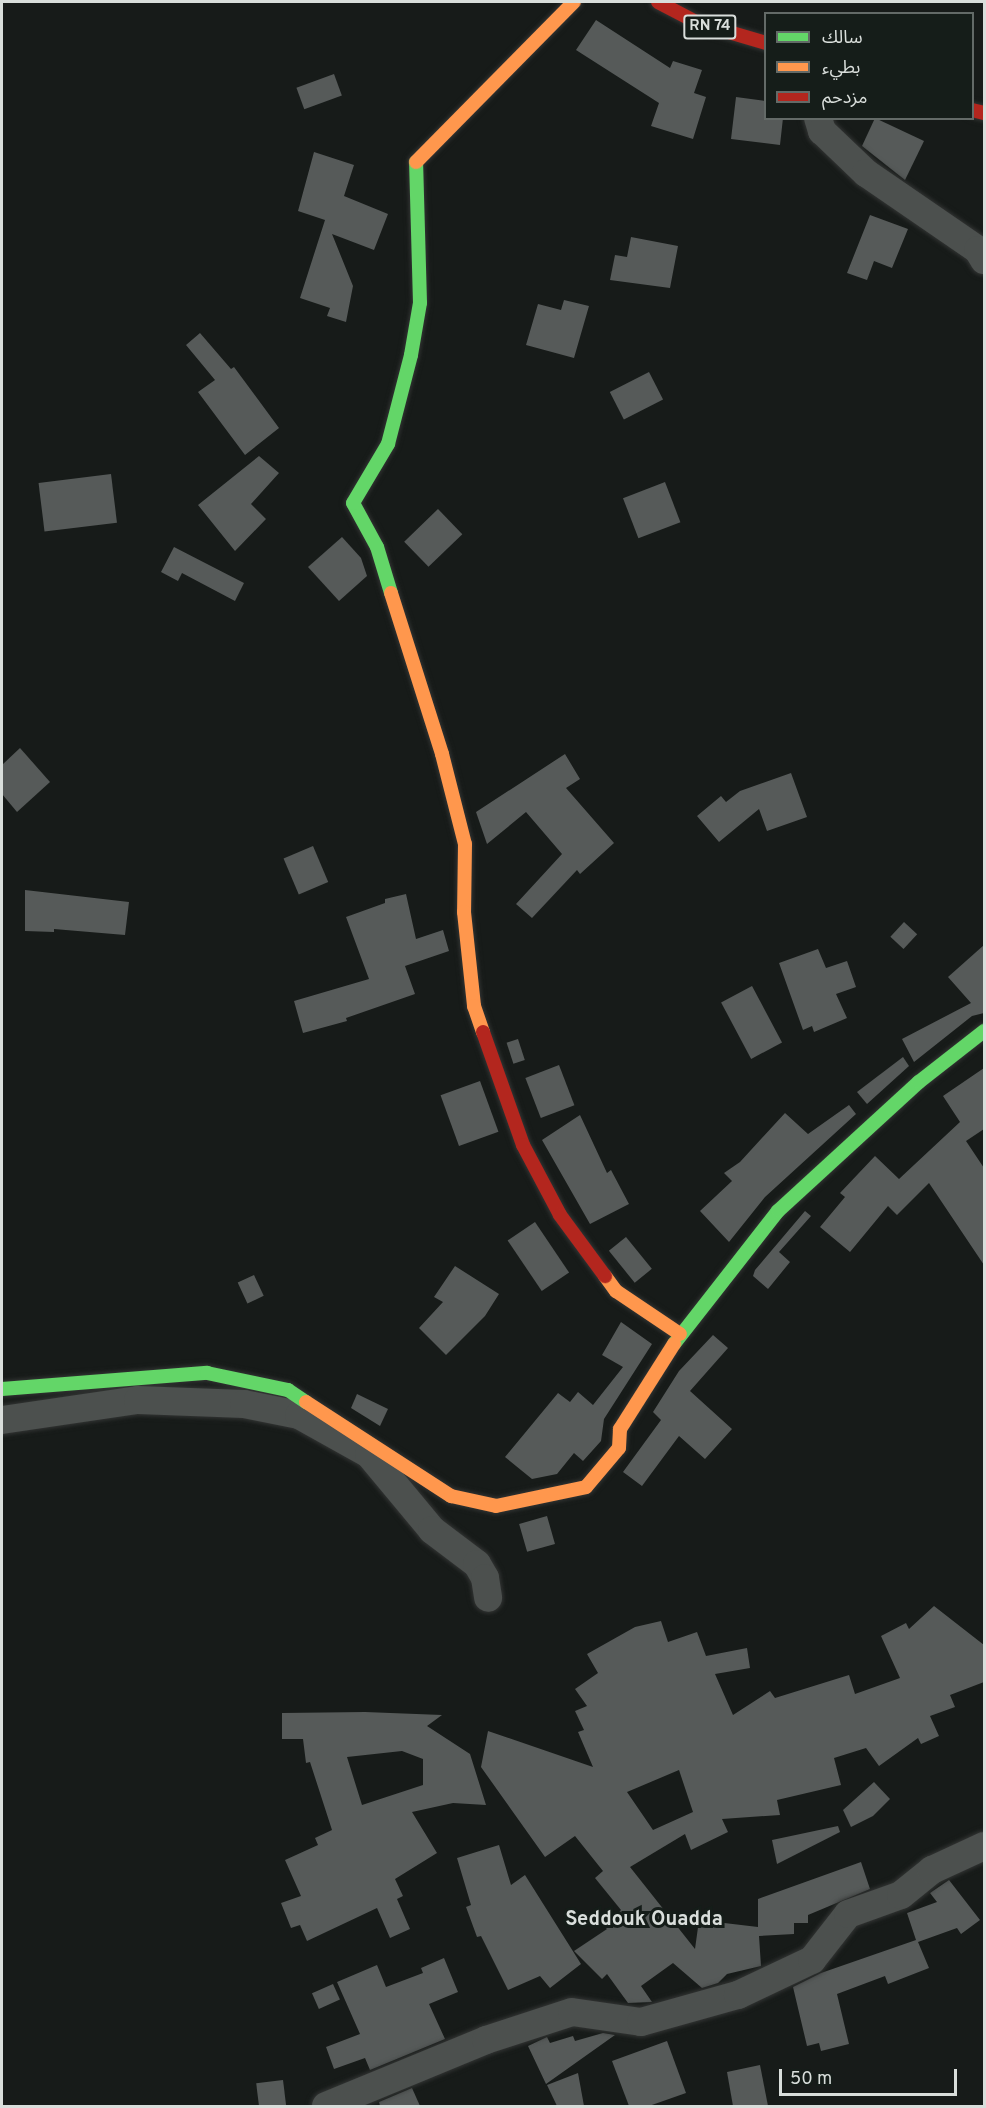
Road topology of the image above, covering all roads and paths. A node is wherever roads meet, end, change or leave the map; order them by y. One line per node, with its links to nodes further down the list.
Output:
1 (574, 2): 7 (street)
2 (658, 2): 3 (street, RN 74)
3 (764, 43)
4 (819, 120): 5 (street)
5 (984, 260)
6 (984, 1030): 7 (street)
7 (680, 1334): 8 (street)
8 (2, 1389)
9 (2, 1420): 10 (street)
10 (488, 1598)
11 (984, 1846): 12 (street)
12 (326, 2106)

